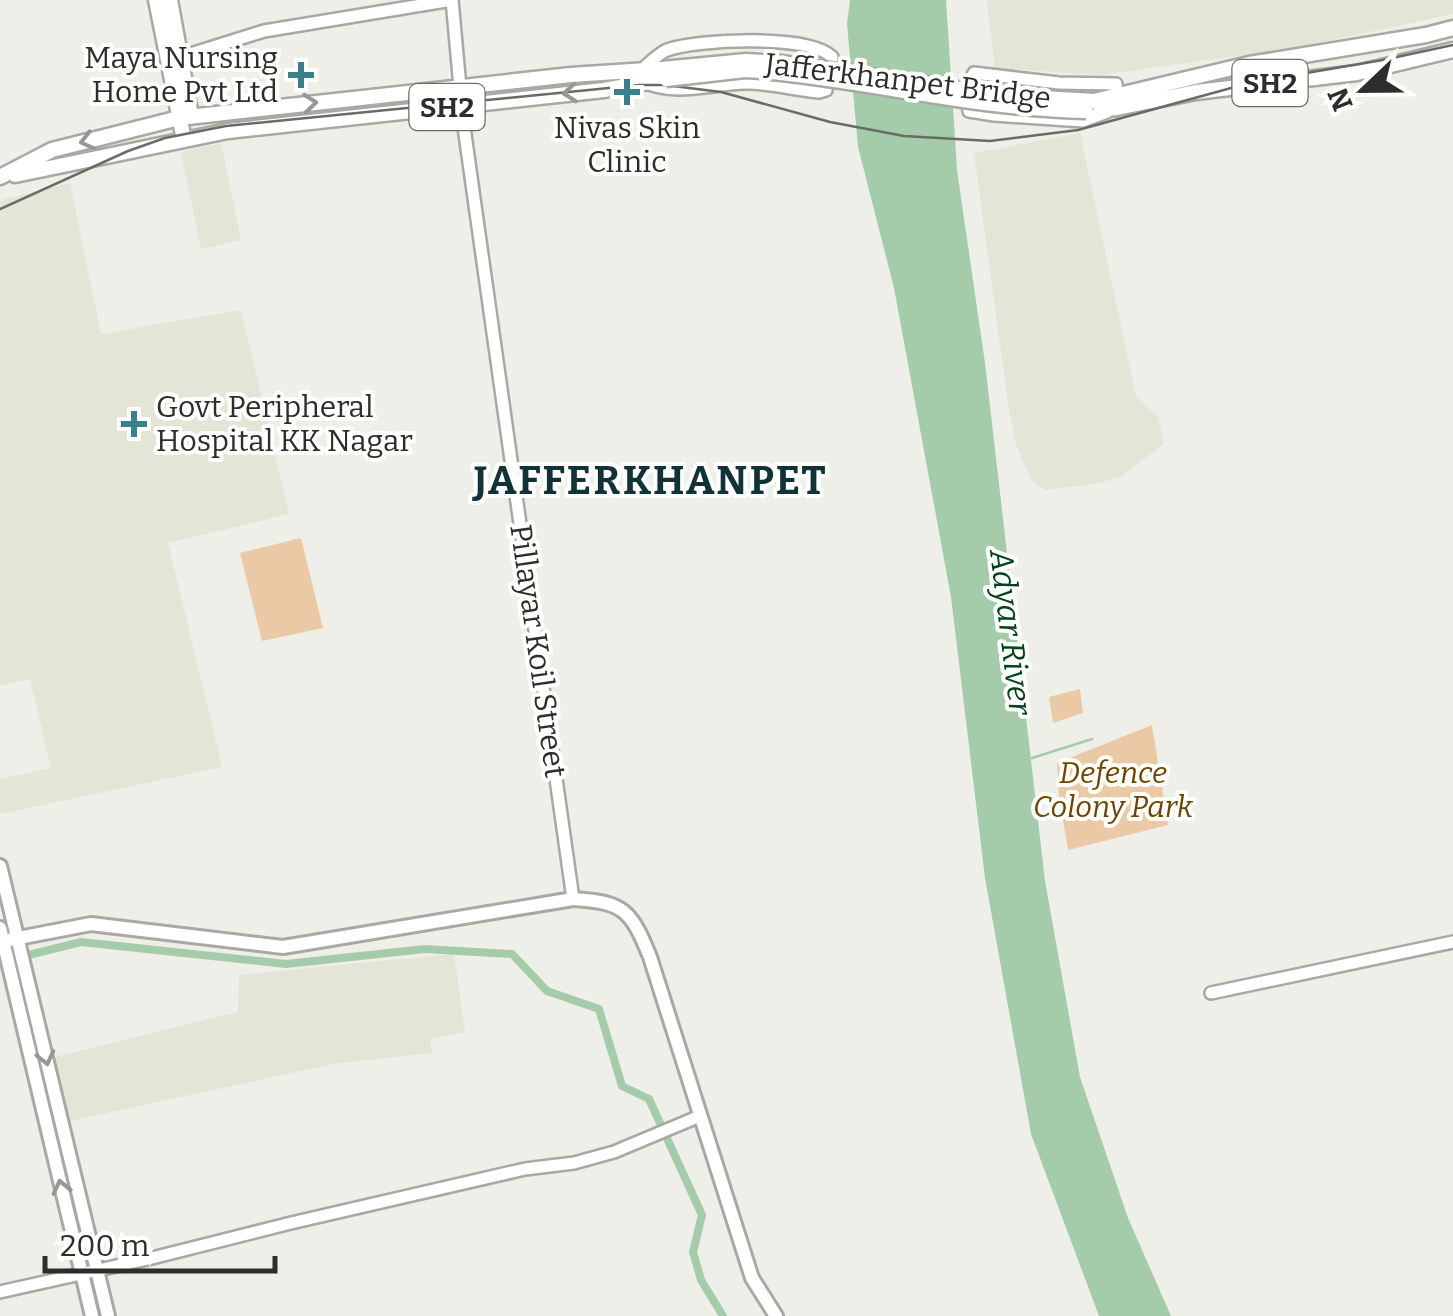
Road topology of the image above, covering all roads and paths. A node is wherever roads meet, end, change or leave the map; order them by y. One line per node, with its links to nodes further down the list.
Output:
1 (156, 0): 11 (main road)
2 (170, 0): 6 (main road)
3 (452, 0): 6 (street); 8 (street)
4 (1453, 28): 9 (main road, SH2)
5 (1453, 50): 9 (main road, SH2)
6 (182, 58): 11 (main road)
7 (643, 76): 7 (street); 8 (main road, SH2); 9 (main road, Jafferkhanpet Bridge / SH2, bridge); 10 (main road, SH2, one-way to 10)
8 (460, 87): 11 (main road, SH2, one-way to 8)
9 (1117, 102): 9 (street)
10 (461, 106): 12 (main road, SH2); 15 (street, Pillayar Koil Street)
11 (185, 117): 12 (main road); 13 (main road, one-way to 13)
12 (184, 140): 13 (main road)
13 (0, 178)
14 (0, 866): 16 (main road)
15 (574, 899): 18 (main road); 20 (main road)
16 (5, 906): 18 (main road)
17 (1453, 942): 19 (street)
18 (11, 948): 21 (main road, one-way to 21); 22 (main road, one-way to 18)
19 (1211, 993)
20 (699, 1111): 21 (street); 26 (main road)
21 (96, 1270): 22 (street); 25 (main road)
22 (81, 1273): 23 (street); 24 (main road)
23 (0, 1292)
24 (92, 1316)
25 (108, 1316)
26 (776, 1316)

